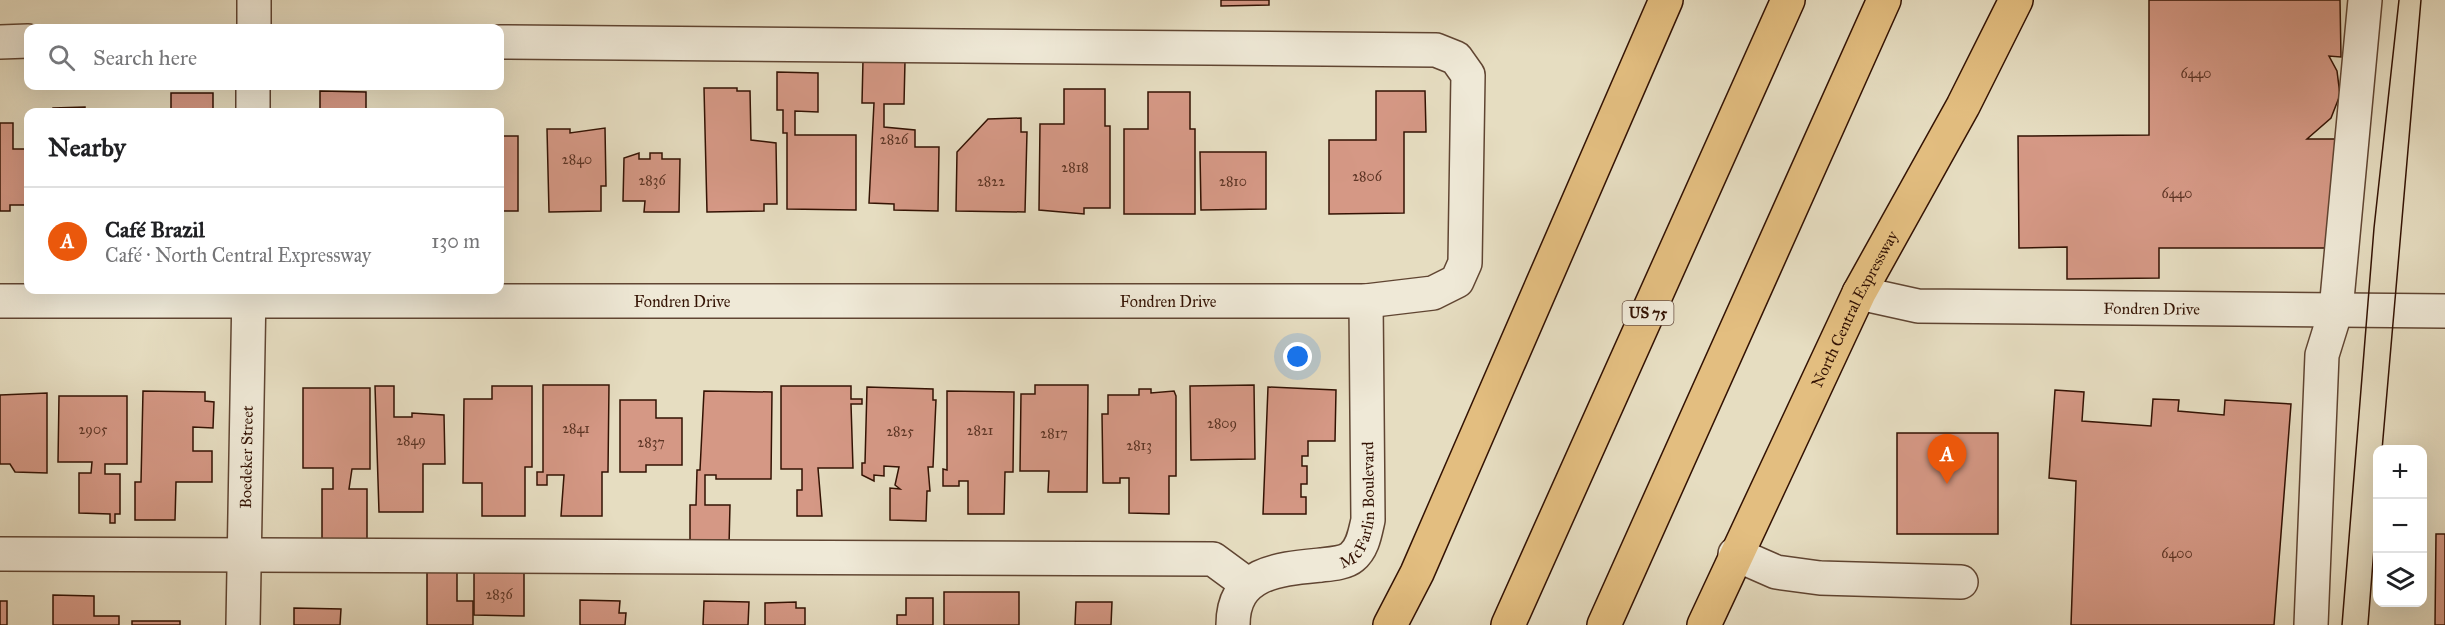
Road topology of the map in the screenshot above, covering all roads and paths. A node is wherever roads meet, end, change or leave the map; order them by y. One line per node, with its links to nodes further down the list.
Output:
1 (254, 0): 7 (street)
2 (1666, 0): 26 (main road)
3 (1788, 0): 27 (main road, US 75)
4 (1884, 0): 28 (main road)
5 (2016, 0): 13 (main road, North Central Expressway)
6 (2365, 0): 17 (street)
7 (254, 24)
8 (24, 41): 9 (street)
9 (0, 42)
10 (504, 42): 16 (street, Fondren Drive)
11 (253, 90): 12 (street)
12 (253, 108)
13 (1859, 293): 17 (street, Fondren Drive); 21 (main road, North Central Expressway)
14 (249, 296): 15 (street, Fondren Drive); 16 (street, Fondren Drive); 19 (street, Boedeker Street)
15 (0, 301)
16 (1366, 301): 23 (street, McFarlin Boulevard)
17 (2336, 310): 18 (street, Fondren Drive); 30 (street)
18 (2445, 311)
19 (244, 553): 20 (street); 23 (street); 24 (street, Boedeker Street)
20 (0, 554)
21 (1735, 554): 22 (street); 29 (main road, North Central Expressway)
22 (1961, 582)
23 (1247, 584): 25 (street)
24 (243, 625)
25 (1233, 625)
26 (1390, 625)
27 (1508, 625)
28 (1604, 625)
29 (1704, 625)
30 (2311, 625)

